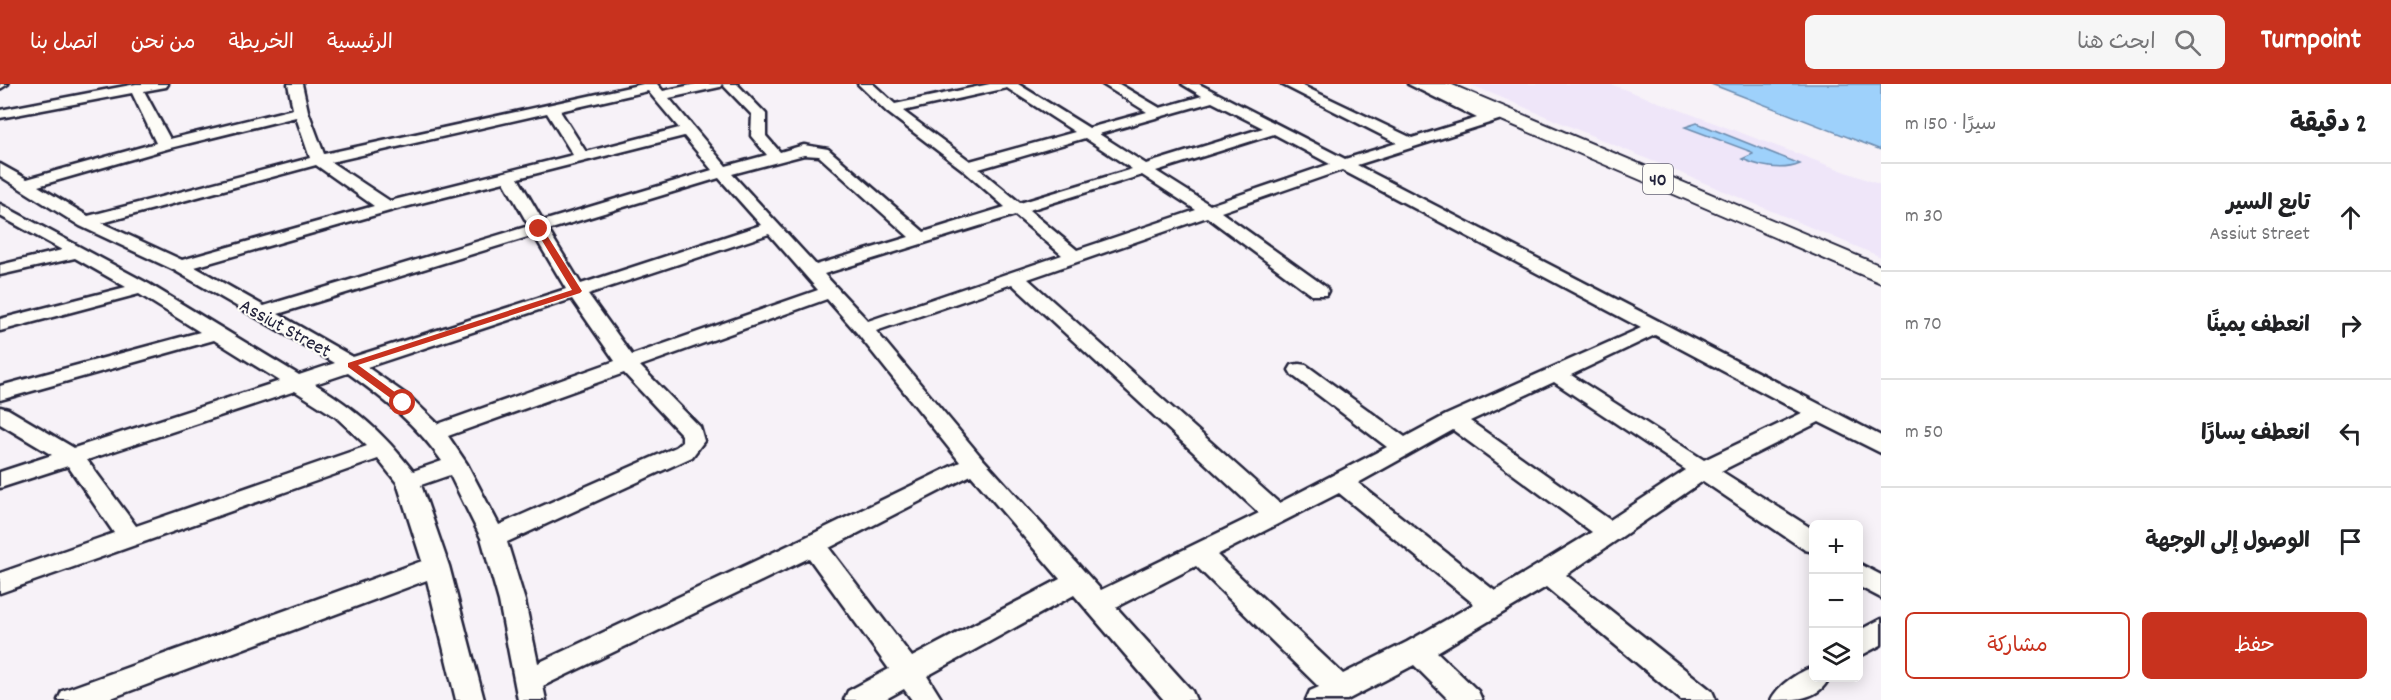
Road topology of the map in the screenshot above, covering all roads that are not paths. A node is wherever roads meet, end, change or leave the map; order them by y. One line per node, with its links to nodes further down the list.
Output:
1 (161, 84): 13 (street)
2 (295, 84): 19 (street)
3 (715, 84): 14 (street)
4 (729, 84): 29 (street)
5 (865, 84): 18 (street)
6 (1009, 84): 18 (street); 25 (street)
7 (1109, 84): 20 (street)
8 (1189, 84): 15 (street)
9 (1288, 84): 26 (street)
10 (1415, 84): 22 (street)
11 (1434, 84): 22 (highway, 40)
12 (1459, 84): 45 (highway, 40)
13 (132, 86): 16 (street); 21 (street); 27 (street)
14 (654, 89): 17 (street); 24 (street)
15 (1214, 98): 20 (street); 23 (street)
16 (0, 106)
17 (551, 108): 28 (street); 30 (street)
18 (892, 109): 32 (street)
19 (301, 111): 27 (street); 30 (street)
20 (1159, 113): 25 (street)
21 (0, 114)
22 (1497, 116): 26 (street); 45 (highway, 40)
23 (1276, 129): 31 (street); 34 (street)
24 (689, 130): 28 (street); 35 (street)
25 (1086, 133): 32 (street); 34 (street)
26 (1410, 143): 31 (street)
27 (165, 145): 37 (street)
28 (582, 157): 36 (street)
29 (777, 157): 35 (street); 46 (street)
30 (318, 159): 38 (street); 42 (street)
31 (1345, 164): 41 (street); 61 (street)
32 (968, 167): 39 (street)
33 (0, 170): 37 (street, Assiut Street)
34 (1145, 170): 39 (street); 41 (street)
35 (722, 172): 43 (street); 44 (street)
36 (509, 176): 38 (street); 44 (street)
37 (24, 185): 42 (street, Assiut Street)
38 (387, 207): 50 (street)
39 (1018, 208): 46 (street); 48 (street)
40 (0, 209): 47 (street, Assiut Street)
41 (1209, 211): 48 (street); 57 (street)
42 (86, 222): 50 (street, Assiut Street)
43 (770, 228): 52 (street); 56 (street)
44 (539, 229): 56 (street); 59 (street)
45 (1793, 232): 49 (highway, 40); 53 (highway, 40)
46 (921, 238): 52 (street)
47 (78, 252): 51 (street); 55 (street, Assiut Street)
48 (1073, 256): 54 (street)
49 (1881, 264)
50 (180, 266): 59 (street, Assiut Street)
51 (0, 270)
52 (812, 272): 58 (street)
53 (1881, 275)
54 (1014, 276): 62 (street); 84 (street)
55 (142, 288): 60 (street); 63 (street, Assiut Street)
56 (577, 291): 64 (street); 65 (street)
57 (1319, 291)
58 (829, 292): 62 (street); 65 (street)
59 (260, 313): 64 (street, Assiut Street)
60 (0, 325)
61 (1658, 327): 67 (street); 70 (street)
62 (864, 329): 79 (street)
63 (218, 333): 68 (street, Assiut Street); 69 (street)
64 (351, 365): 68 (street); 73 (street, Assiut Street)
65 (627, 365): 73 (street); 87 (street)
66 (1299, 370): 75 (street)
67 (1554, 373): 72 (street); 80 (street)
68 (298, 383): 76 (street, Assiut Street); 77 (street)
69 (0, 393)
70 (1820, 413): 74 (street); 80 (street)
71 (0, 414): 77 (street)
72 (1454, 420): 75 (street); 85 (street)
73 (434, 433): 78 (street, Assiut Street)
74 (1881, 445)
75 (1403, 447): 83 (street)
76 (383, 449): 82 (street, Assiut Street); 86 (street)
77 (73, 457): 81 (street); 86 (street)
78 (456, 464): 82 (street); 87 (street, Assiut Street)
79 (974, 464): 89 (street); 94 (street)
80 (1703, 471): 85 (street); 88 (street)
81 (0, 480)
82 (408, 481): 91 (street, Assiut Street)
83 (1341, 482): 84 (street); 98 (street)
84 (1277, 515): 90 (street)
85 (1611, 533): 92 (street)
86 (131, 538): 95 (street)
87 (493, 538): 105 (street, Assiut Street)
88 (1809, 540)
89 (813, 545): 102 (street); 105 (street)
90 (1200, 554): 97 (street); 106 (street)
91 (435, 566): 104 (street); 108 (street, Assiut Street)
92 (1547, 574): 98 (street); 113 (street)
93 (1860, 574): 96 (street)
94 (1078, 581): 97 (street); 102 (street)
95 (0, 583)
96 (1881, 588)
97 (1098, 604): 111 (street)
98 (1494, 605): 101 (street)
99 (1881, 630): 100 (street)
100 (1863, 643)
101 (1417, 650): 106 (street); 112 (street)
102 (910, 673): 109 (street); 110 (street)
103 (1810, 682): 114 (street)
104 (123, 690): 107 (street)
105 (530, 690)
106 (1330, 695)
107 (72, 700)
108 (470, 700)
109 (858, 700)
110 (928, 700)
111 (1182, 700)
112 (1468, 700)
113 (1702, 700)
114 (1785, 700)

